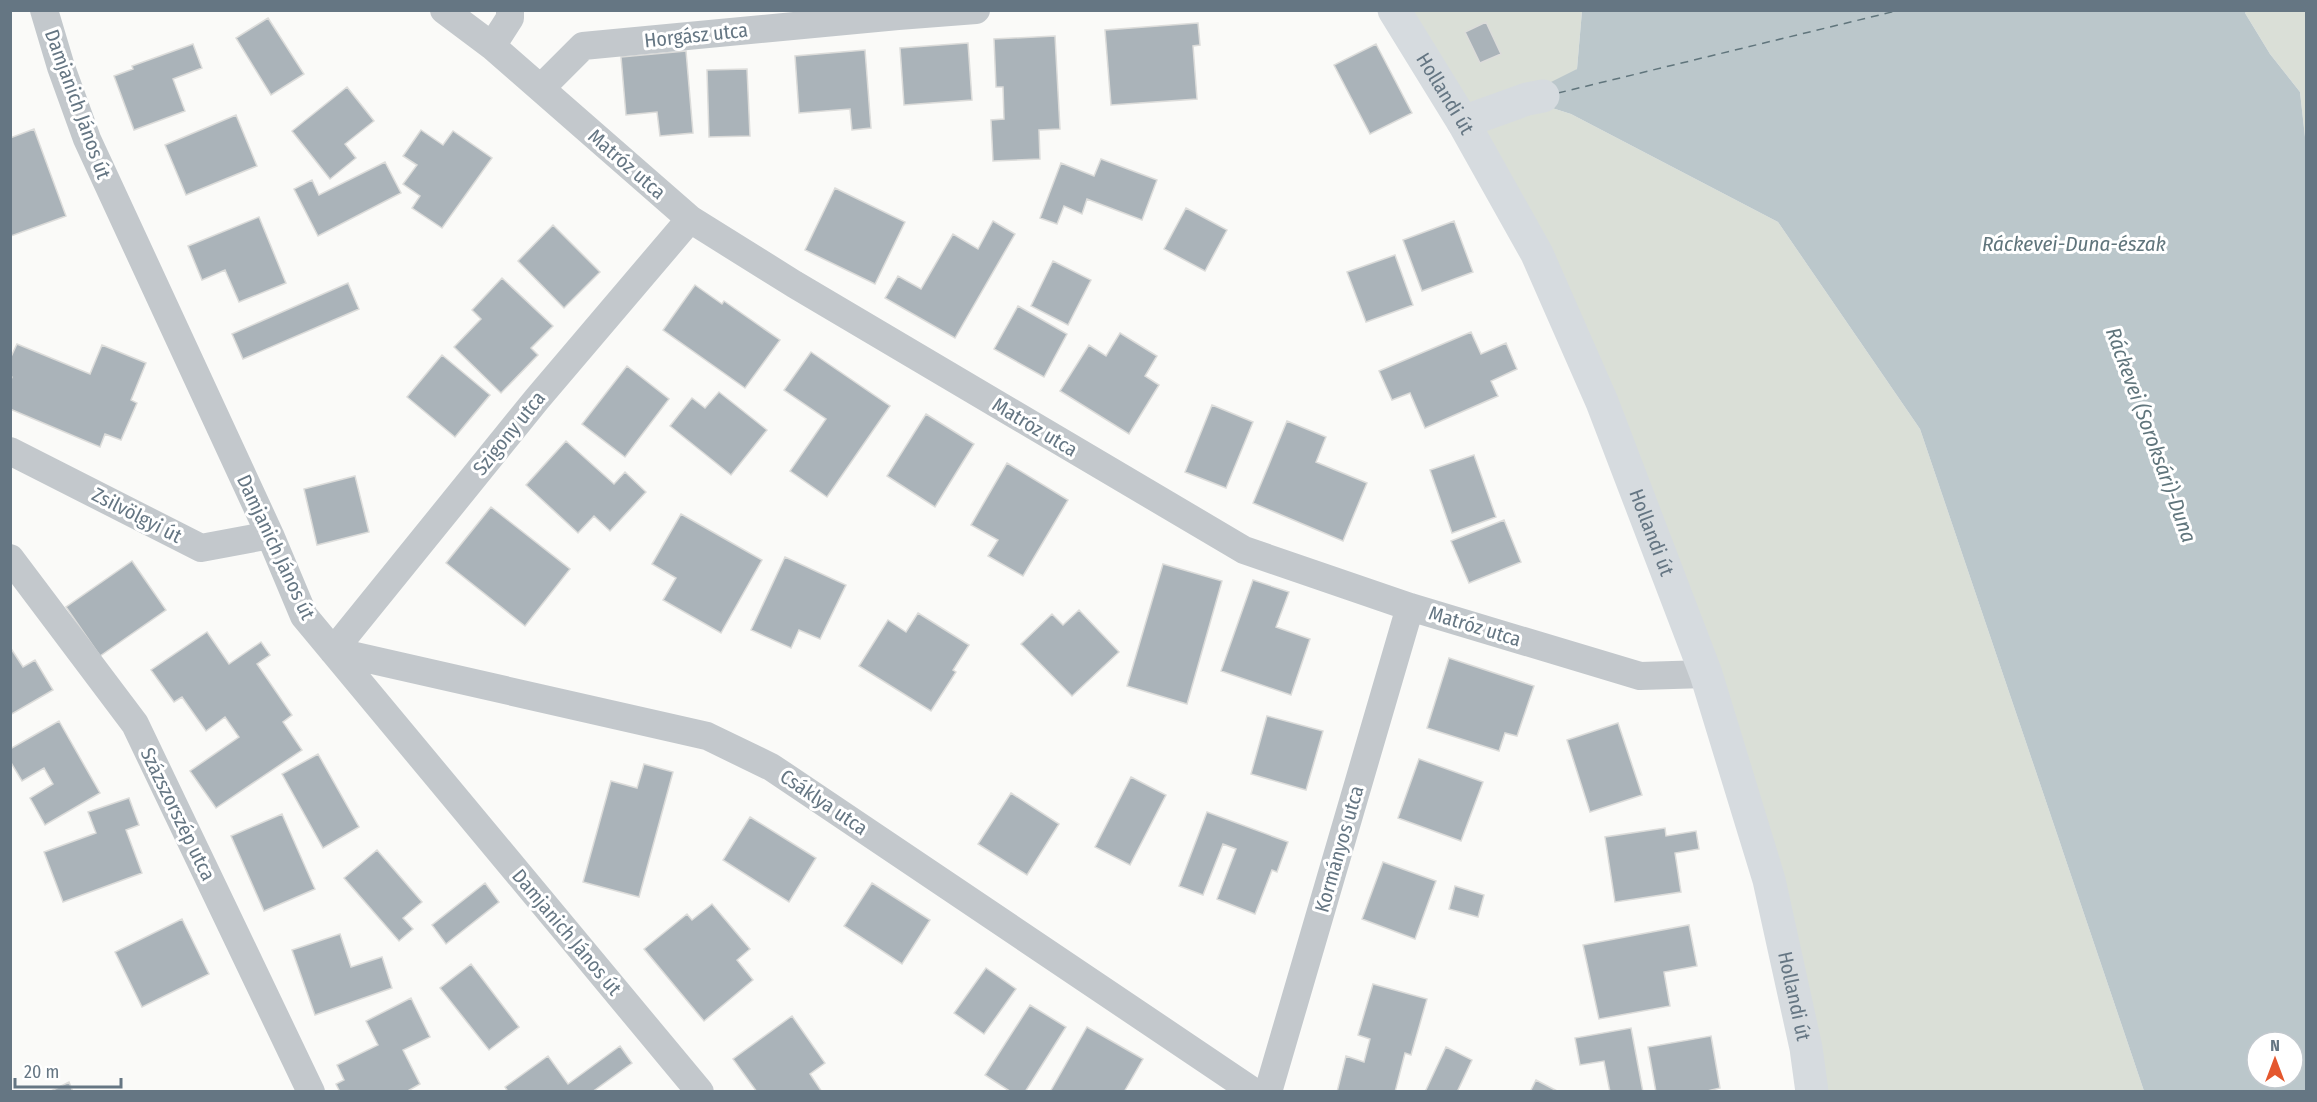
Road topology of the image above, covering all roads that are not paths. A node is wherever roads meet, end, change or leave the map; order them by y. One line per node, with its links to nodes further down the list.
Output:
1 (44, 10): 13 (street, Damjanich János út)
2 (444, 10): 7 (street, Matróz utca)
3 (510, 10): 7 (street)
4 (1394, 10): 10 (street, Hollandi út)
5 (961, 11): 6 (street, Horgász utca)
6 (900, 13): 8 (street, Horgász utca)
7 (492, 46): 8 (street, Matróz utca)
8 (542, 88): 11 (street, Matróz utca)
9 (1543, 96): 10 (street)
10 (1463, 122): 17 (street, Hollandi út)
11 (690, 219): 15 (street, Matróz utca); 16 (street, Szigony utca)
12 (10, 451): 13 (street, Zsilvölgyi út)
13 (270, 535): 16 (street, Damjanich János út)
14 (10, 558): 18 (street, Százszorszép utca)
15 (1410, 607): 17 (street, Matróz utca); 21 (street, Kormányos utca)
16 (333, 651): 19 (street, Damjanich János út); 20 (street, Csáklya utca)
17 (1706, 674): 22 (street, Hollandi út)
18 (311, 1092)
19 (700, 1092)
20 (1254, 1092)
21 (1268, 1092)
22 (1812, 1092)

